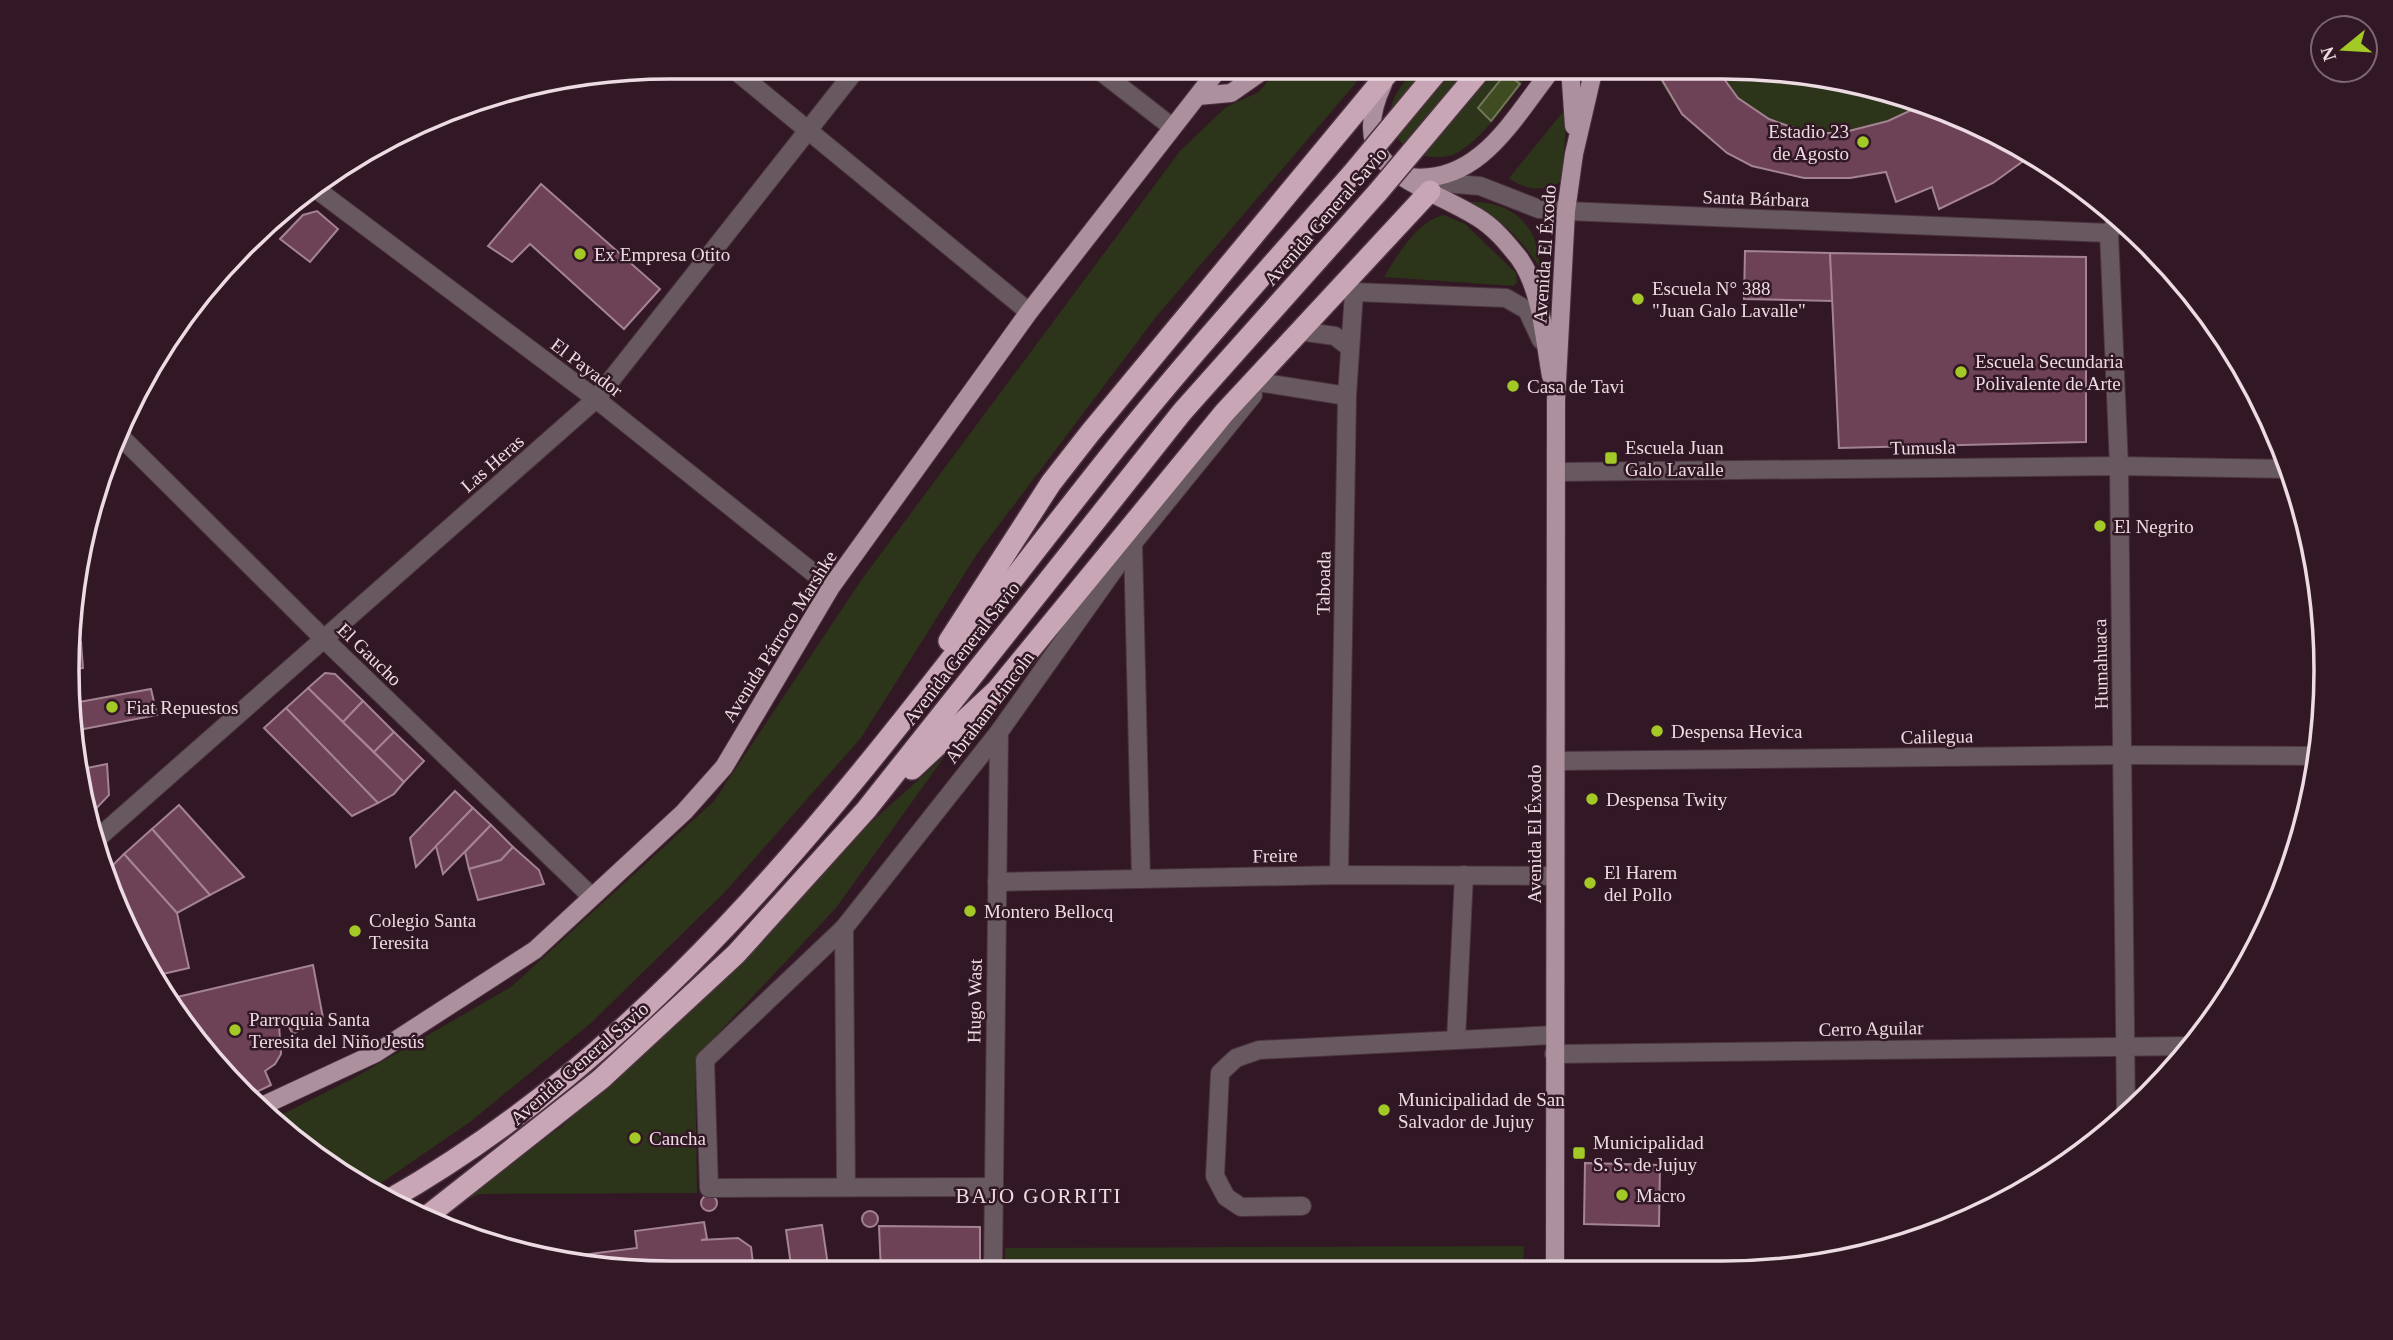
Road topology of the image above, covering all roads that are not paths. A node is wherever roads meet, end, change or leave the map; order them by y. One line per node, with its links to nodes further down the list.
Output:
1 (747, 79): 15 (street)
2 (849, 79): 15 (street, Las Heras)
3 (1110, 79): 14 (street)
4 (1211, 79): 13 (main road, Avenida Párroco Marshke)
5 (1251, 79): 13 (main road)
6 (1382, 79): 41 (highway)
7 (1386, 79): 18 (main road, Avenida El Éxodo)
8 (1431, 79): 41 (highway, Avenida General Savio, bridge)
9 (1473, 79): 46 (highway, Avenida General Savio, bridge)
10 (1544, 79): 17 (main road)
11 (1571, 79): 16 (main road, Avenida El Éxodo)
12 (1591, 79): 16 (main road, Avenida El Éxodo)
13 (1198, 96): 14 (main road, Avenida Párroco Marshke)
14 (1172, 127): 25 (main road, Avenida Párroco Marshke)
15 (809, 130): 25 (street); 32 (street, Las Heras)
16 (1574, 154): 21 (main road, Avenida El Éxodo)
17 (1454, 172): 18 (main road); 19 (main road)
18 (1406, 177): 19 (main road, Avenida El Éxodo)
19 (1434, 188): 21 (street, Santa Bárbara); 24 (highway); 29 (main road, Avenida El Éxodo)
20 (321, 193): 32 (street, El Payador)
21 (1566, 211): 23 (street, Santa Bárbara); 33 (main road, Avenida El Éxodo)
22 (2114, 226): 23 (street)
23 (2109, 233): 35 (street, Humahuaca)
24 (1347, 290): 26 (highway); 27 (street, Taboada); 29 (street)
25 (1029, 312): 39 (main road, Avenida Párroco Marshke)
26 (1299, 331): 27 (street); 28 (highway)
27 (1350, 348): 31 (street, Taboada)
28 (1277, 354): 30 (street, Abraham Lincoln); 46 (highway)
29 (1547, 356): 33 (main road, Avenida El Éxodo)
30 (1264, 383): 31 (street); 38 (street, Abraham Lincoln)
31 (1347, 396): 48 (street, Taboada)
32 (596, 399): 39 (street, El Payador); 40 (street, Las Heras)
33 (1556, 400): 37 (main road, Avenida El Éxodo)
34 (125, 441): 40 (street, El Gaucho)
35 (2119, 466): 36 (street, Tumusla); 37 (street, Tumusla); 43 (street, Humahuaca)
36 (2279, 469)
37 (1558, 472): 45 (main road, Avenida El Éxodo)
38 (1133, 543): 42 (street, Abraham Lincoln); 51 (street)
39 (831, 587): 53 (main road, Avenida Párroco Marshke)
40 (323, 638): 47 (street, Las Heras); 53 (street, El Gaucho)
41 (897, 727): 64 (highway, Avenida General Savio)
42 (999, 732): 52 (street, Hugo Wast); 54 (street, Abraham Lincoln)
43 (2122, 755): 44 (street, Calilegua); 45 (street, Calilegua); 57 (street, Humahuaca)
44 (2308, 756)
45 (1556, 761): 50 (main road, Avenida El Éxodo)
46 (866, 810): 66 (highway, Avenida General Savio)
47 (102, 834)
48 (1339, 875): 49 (street, Freire); 51 (street, Freire)
49 (1464, 875): 50 (street, Freire); 56 (street)
50 (1555, 876): 55 (main road, Avenida El Éxodo)
51 (1141, 878): 52 (street, Freire)
52 (997, 882): 63 (street, Hugo Wast)
53 (592, 897): 61 (main road, Avenida Párroco Marshke)
54 (844, 928): 62 (street); 62 (street, Abraham Lincoln)
55 (1554, 1035): 56 (street); 59 (main road, Avenida El Éxodo)
56 (1456, 1040): 65 (street)
57 (2126, 1045): 58 (street, Cerro Aguilar); 59 (street, Cerro Aguilar); 60 (street, Humahuaca)
58 (2179, 1046)
59 (1554, 1054): 68 (main road, Avenida El Éxodo)
60 (2126, 1102)
61 (268, 1103)
62 (846, 1186): 63 (street)
63 (994, 1187): 67 (street, Hugo Wast)
64 (397, 1194)
65 (1302, 1206)
66 (434, 1211)
67 (993, 1261)
68 (1555, 1261)

